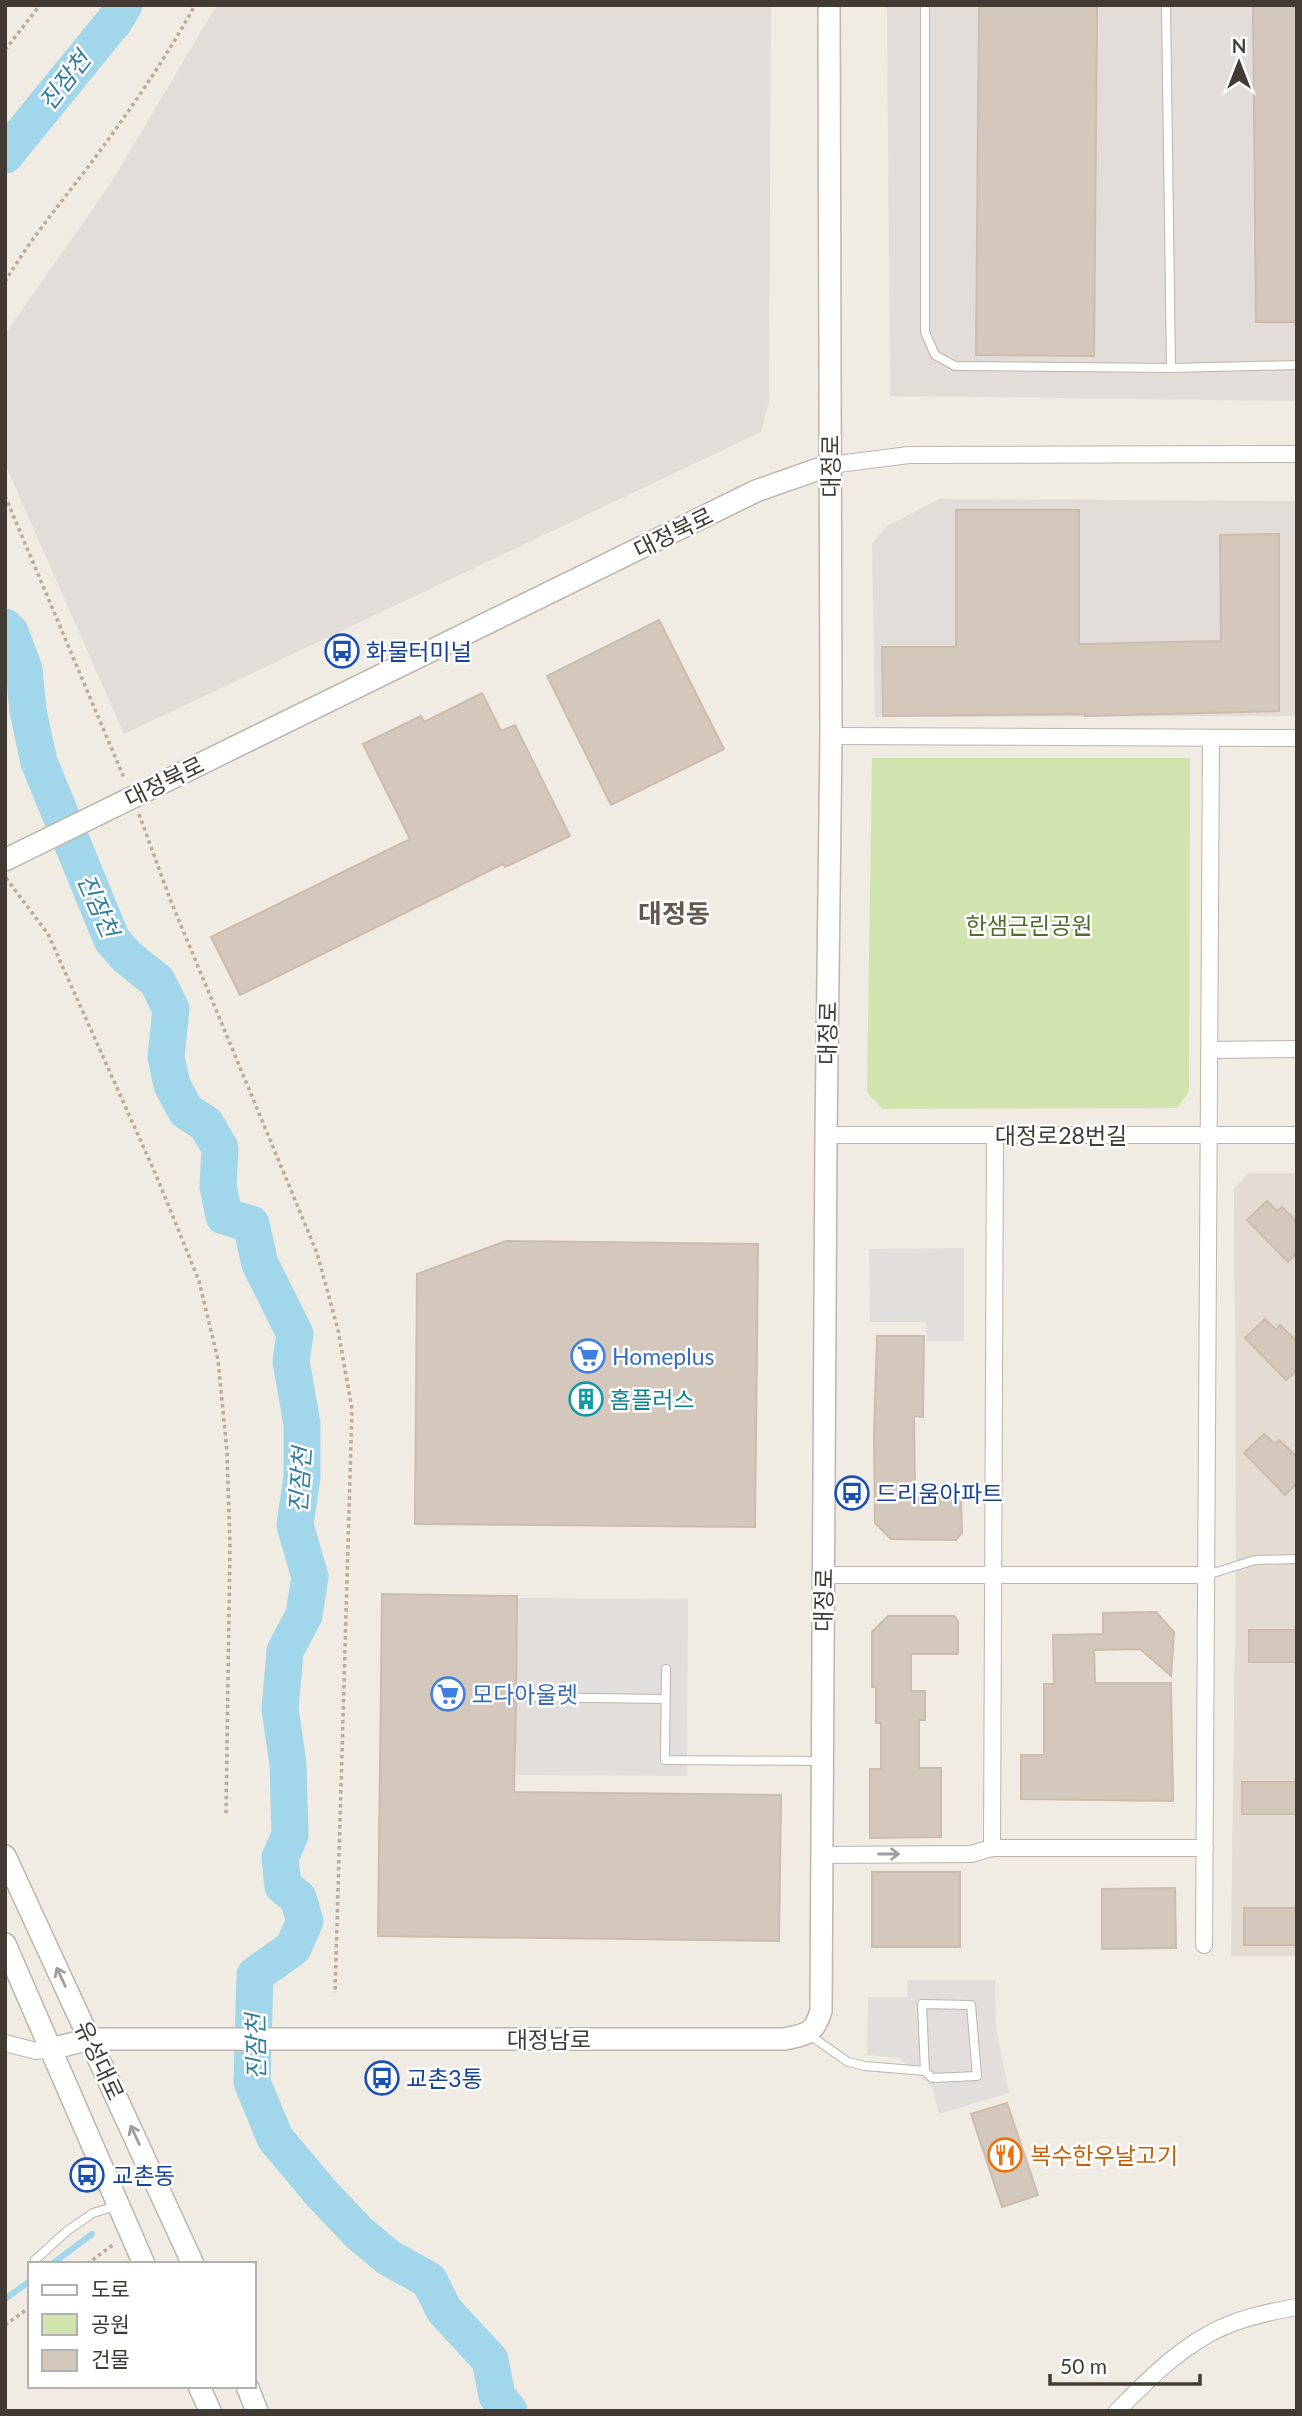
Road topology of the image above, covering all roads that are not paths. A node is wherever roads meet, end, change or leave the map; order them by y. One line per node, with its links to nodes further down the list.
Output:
1 (829, 5): 7 (street, 대정로)
2 (925, 5): 5 (lane)
3 (1166, 5): 5 (lane)
4 (1297, 365): 5 (lane)
5 (1171, 368)
6 (1297, 454): 7 (street, 대정북로)
7 (830, 465): 8 (street, 대정로); 11 (street, 대정북로)
8 (831, 736): 9 (street); 14 (street, 대정로)
9 (1211, 738): 10 (street); 13 (street)
10 (1297, 738)
11 (7, 864)
12 (1297, 1049): 13 (street)
13 (1209, 1050): 16 (street)
14 (825, 1135): 15 (street, 대정로28번길); 19 (street, 대정로)
15 (995, 1135): 16 (street, 대정로28번길); 20 (street)
16 (1209, 1135): 17 (street, 대정로28번길); 21 (street)
17 (1297, 1135)
18 (1297, 1559): 21 (lane)
19 (823, 1575): 20 (street); 25 (street, 대정로)
20 (993, 1575): 21 (street); 26 (street)
21 (1207, 1575): 27 (street)
22 (666, 1670): 24 (lane)
23 (519, 1697): 24 (lane)
24 (665, 1699): 25 (lane)
25 (821, 1761): 28 (street, 대정로)
26 (992, 1848): 27 (street); 28 (street, one-way to 26)
27 (1205, 1848): 31 (street)
28 (821, 1855): 32 (street, 대정로)
29 (5, 1856): 33 (street, 유성대로, one-way to 29)
30 (5, 1944): 35 (street, 유성대로)
31 (1204, 1945)
32 (808, 2034): 33 (street, 대정남로); 36 (lane)
33 (90, 2039): 35 (street); 40 (street, 유성대로, one-way to 33)
34 (5, 2043): 35 (street)
35 (51, 2049): 37 (street, 유성대로)
36 (925, 2071): 36 (lane)
37 (119, 2206): 38 (lane); 39 (street, 유성대로)
38 (35, 2260)
39 (143, 2262)
40 (192, 2262)
41 (1297, 2307): 46 (street)
42 (200, 2388): 44 (street)
43 (248, 2388): 45 (street)
44 (210, 2411)
45 (257, 2411)
46 (1117, 2411)

